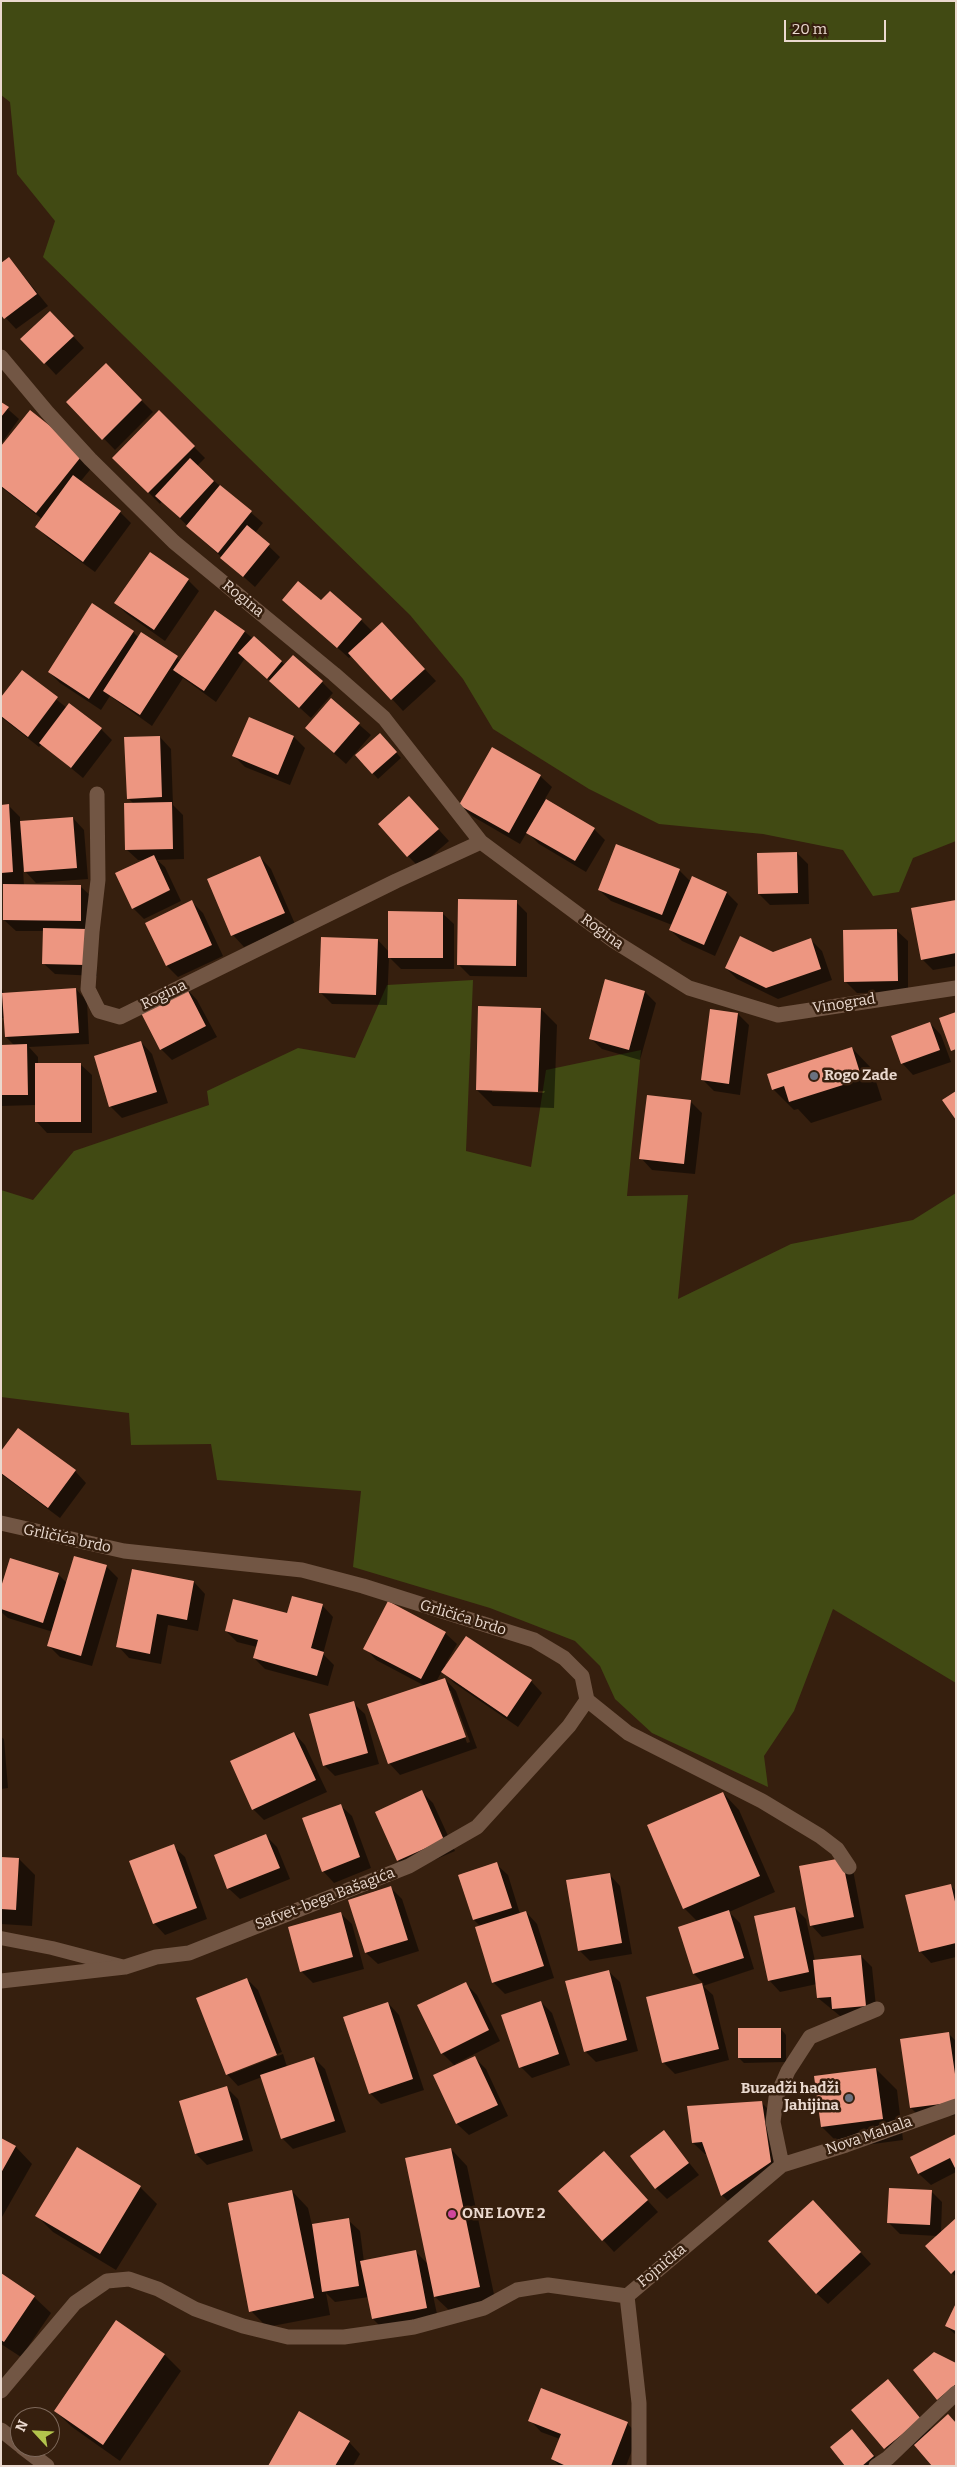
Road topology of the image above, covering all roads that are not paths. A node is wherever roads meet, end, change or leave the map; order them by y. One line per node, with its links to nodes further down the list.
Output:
1 (1, 357): 3 (street, Rogina)
2 (97, 794): 3 (street, Rogina)
3 (481, 842): 5 (street, Rogina)
4 (956, 988): 5 (street, Vinograd)
5 (735, 1002)
6 (1, 1523): 7 (street, Grličića brdo)
7 (587, 1700): 8 (street); 10 (street, Safvet-bega Bašagića)
8 (849, 1867)
9 (1, 1938): 10 (lane)
10 (125, 1967): 11 (street, Safvet-bega Bašagića)
11 (1, 1981)
12 (876, 2009): 14 (street)
13 (956, 2106): 14 (street, Nova Mahala)
14 (782, 2165): 15 (street, Fojnička)
15 (627, 2296): 16 (street); 20 (street, Fojnička)
16 (1, 2391)
17 (956, 2393): 21 (street)
18 (35, 2457): 19 (street)
19 (47, 2466)
20 (640, 2466)
21 (876, 2466)

